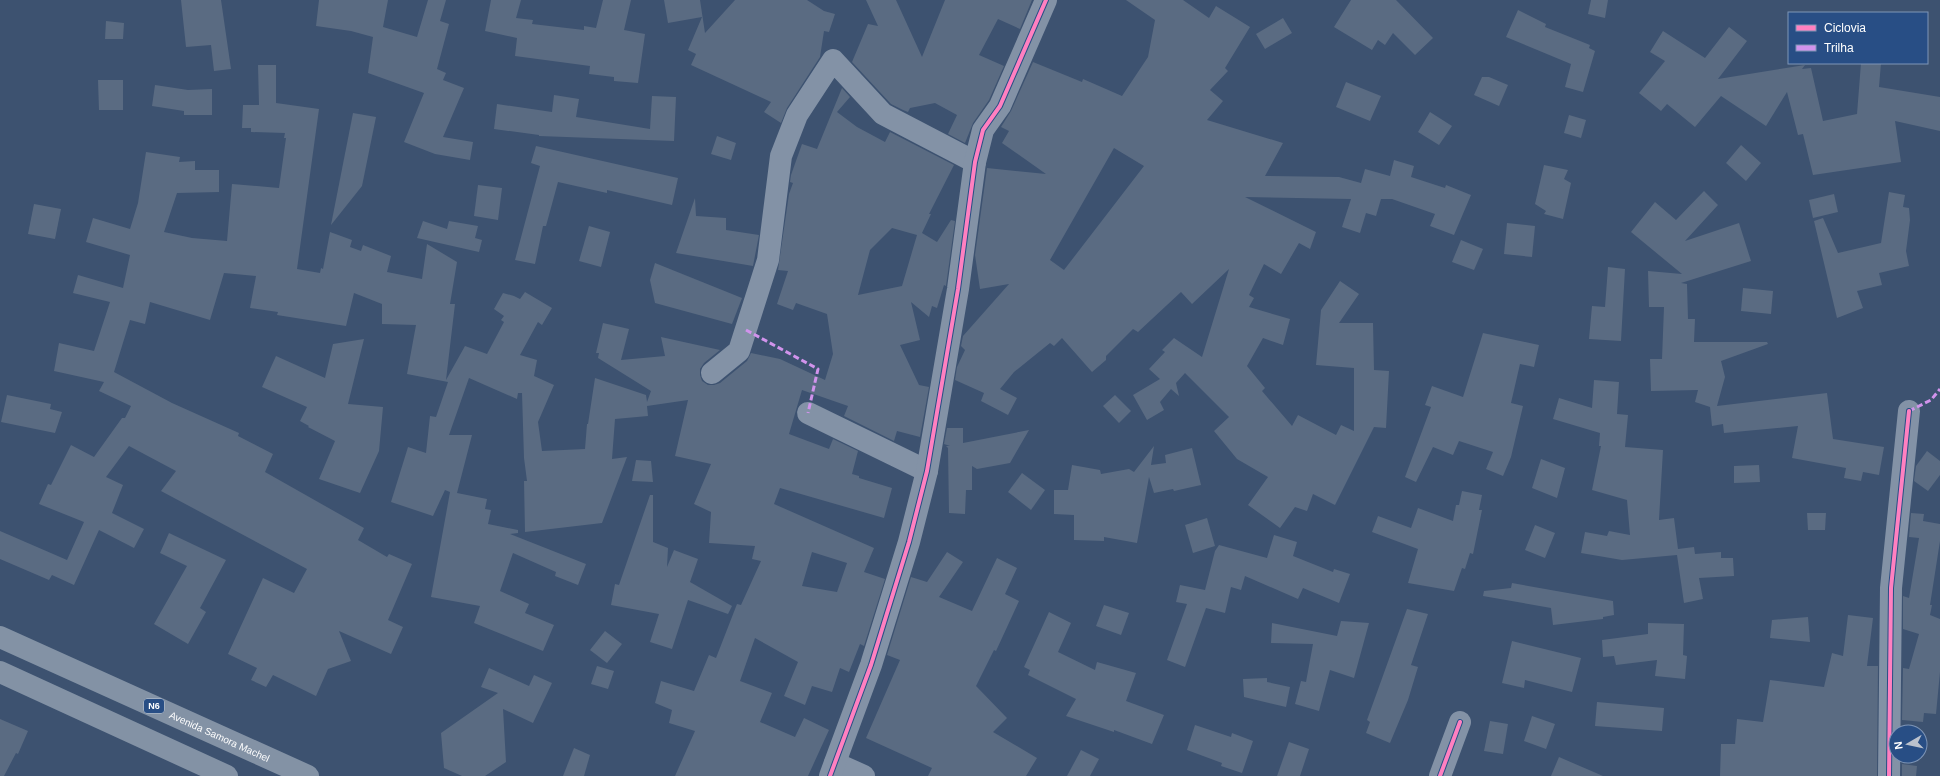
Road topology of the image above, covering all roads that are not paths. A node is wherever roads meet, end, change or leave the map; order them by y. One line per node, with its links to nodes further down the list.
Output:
1 (1046, 0): 2 (street)
2 (975, 162): 3 (street); 6 (street)
3 (712, 373)
4 (1909, 411): 15 (street)
5 (808, 413): 6 (street)
6 (927, 472): 10 (street)
7 (0, 637): 12 (highway, Avenida Samora Machel / N6)
8 (0, 672): 11 (highway)
9 (1460, 722): 14 (street)
10 (832, 769): 13 (street)
11 (227, 776)
12 (308, 776)
13 (864, 776)
14 (1440, 776)
15 (1889, 776)

